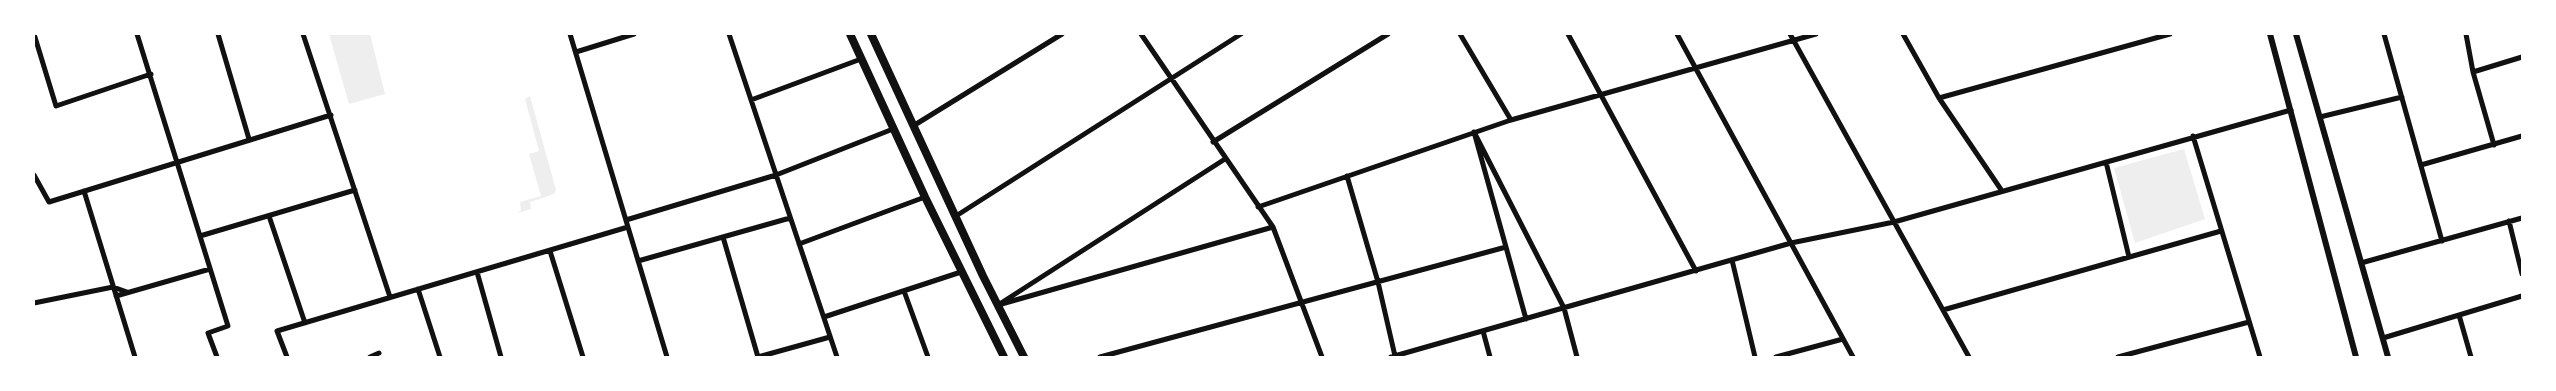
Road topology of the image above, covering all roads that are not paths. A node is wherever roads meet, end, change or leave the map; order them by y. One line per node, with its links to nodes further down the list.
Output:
1 (34, 34): 29 (street)
2 (137, 34): 33 (street)
3 (218, 34): 48 (street)
4 (303, 34): 40 (street)
5 (570, 34): 26 (street)
6 (634, 34): 26 (street)
7 (729, 34): 38 (street)
8 (850, 34): 28 (main road)
9 (872, 34): 43 (main road)
10 (1062, 34): 43 (street)
11 (1141, 34): 34 (street)
12 (1241, 34): 34 (street)
13 (1388, 34): 49 (street)
14 (1460, 34): 42 (street)
15 (1568, 34): 35 (street)
16 (1677, 34): 31 (street)
17 (1790, 34): 25 (street)
18 (1816, 34): 25 (street)
19 (1903, 34): 37 (street)
20 (2170, 34): 37 (street)
21 (2270, 34): 39 (street)
22 (2296, 34): 41 (street)
23 (2384, 34): 36 (street)
24 (2466, 34): 32 (street)
25 (1794, 40): 31 (street); 69 (street)
26 (576, 52): 67 (street)
27 (2522, 57): 32 (street)
28 (861, 59): 38 (street); 44 (main road)
29 (42, 61): 30 (street); 33 (street)
30 (34, 64)
31 (1696, 69): 35 (street); 76 (street)
32 (2473, 72): 50 (street)
33 (151, 74): 52 (street)
34 (1170, 78): 49 (street); 64 (street)
35 (1601, 94): 42 (street); 85 (street)
36 (2402, 97): 41 (street); 54 (street)
37 (1939, 98): 60 (street)
38 (751, 100): 55 (street)
39 (2291, 110): 46 (street); 137 (street)
40 (331, 115): 48 (street); 58 (street)
41 (2320, 118): 83 (street)
42 (1511, 120): 45 (street)
43 (913, 126): 64 (main road)
44 (894, 129): 55 (street); 61 (main road)
45 (1474, 132): 57 (street); 78 (street); 100 (street)
46 (2193, 136): 53 (street); 72 (street)
47 (2522, 136): 50 (street)
48 (249, 139): 52 (street)
49 (1213, 142): 51 (street)
50 (2494, 144): 54 (street)
51 (1225, 160): 62 (street); 99 (street)
52 (177, 162): 59 (street); 73 (street)
53 (2106, 162): 60 (street); 80 (street)
54 (2421, 165): 75 (street)
55 (776, 174): 65 (street); 67 (street)
56 (34, 175): 59 (street)
57 (1347, 176): 62 (street); 89 (street)
58 (355, 190): 63 (street); 96 (street)
59 (84, 191): 90 (street)
60 (2002, 192): 69 (street)
61 (925, 197): 77 (street); 87 (main road)
62 (1258, 207): 71 (street)
63 (269, 216): 73 (street); 106 (street)
64 (956, 216): 99 (main road)
65 (790, 218): 74 (street); 77 (street)
66 (2522, 218): 68 (street)
67 (626, 220): 70 (street)
68 (2509, 221): 75 (street); 88 (street)
69 (1894, 222): 76 (street); 101 (street)
70 (628, 227): 79 (street); 82 (street)
71 (1273, 227): 98 (street); 99 (street)
72 (2221, 231): 80 (street); 105 (street)
73 (200, 236): 84 (street)
74 (723, 237): 82 (street); 121 (street)
75 (2442, 241): 83 (street)
76 (1791, 243): 81 (street); 110 (street)
77 (799, 244): 103 (street)
78 (1506, 247): 89 (street); 104 (street)
79 (550, 250): 86 (street); 119 (street)
80 (2129, 257): 101 (street)
81 (1732, 260): 85 (street); 131 (street)
82 (638, 261): 120 (street)
83 (2361, 263): 109 (street)
84 (210, 269): 92 (street); 114 (street)
85 (1696, 271): 100 (street)
86 (476, 272): 91 (street); 118 (street)
87 (961, 272): 93 (street); 124 (main road)
88 (2522, 274)
89 (1378, 282): 98 (street); 128 (street)
90 (113, 287): 92 (street); 94 (street); 97 (street)
91 (418, 289): 96 (street); 117 (street)
92 (128, 292): 94 (street)
93 (904, 292): 103 (street); 123 (street)
94 (116, 296): 113 (street)
95 (2522, 296): 102 (street)
96 (390, 297): 106 (street)
97 (34, 303)
98 (1302, 303): 126 (street); 127 (street)
99 (998, 305): 125 (main road)
100 (1564, 308): 104 (street); 130 (street)
101 (1943, 310): 134 (street)
102 (2459, 315): 109 (street); 139 (street)
103 (824, 317): 108 (street)
104 (1526, 319): 107 (street)
105 (2249, 322): 135 (street); 136 (street)
106 (305, 323): 115 (street)
107 (1483, 331): 112 (street); 129 (street)
108 (830, 337): 121 (street); 122 (street)
109 (2382, 338): 138 (street)
110 (1844, 339): 132 (street); 133 (street)
111 (379, 353): 116 (street)
112 (1412, 354): 128 (street)
113 (134, 357)
114 (217, 357)
115 (287, 357)
116 (371, 357)
117 (440, 357)
118 (501, 357)
119 (583, 357)
120 (666, 357)
121 (758, 357)
122 (837, 357)
123 (928, 357)
124 (1004, 357)
125 (1024, 357)
126 (1100, 357)
127 (1322, 357)
128 (1393, 357)
129 (1490, 357)
130 (1578, 357)
131 (1755, 357)
132 (1776, 357)
133 (1854, 357)
134 (1969, 357)
135 (2118, 357)
136 (2260, 357)
137 (2356, 357)
138 (2388, 357)
139 (2471, 357)

